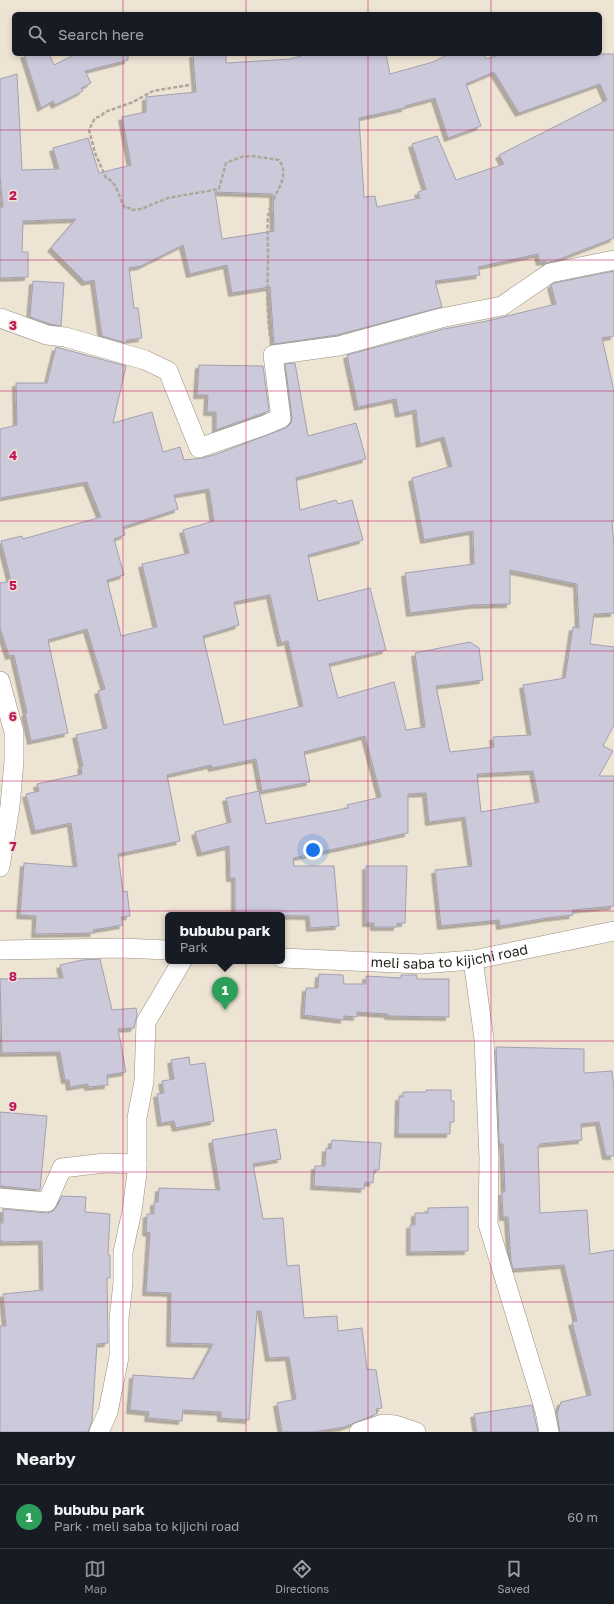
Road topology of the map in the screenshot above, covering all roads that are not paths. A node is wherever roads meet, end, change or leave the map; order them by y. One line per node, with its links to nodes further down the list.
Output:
1 (614, 260): 2 (street)
2 (0, 318)
3 (0, 681): 4 (street)
4 (0, 867)
5 (614, 931): 9 (street, meli saba to kijichi road)
6 (0, 950): 7 (street)
7 (165, 950)
8 (285, 958): 9 (street, meli saba to kijichi road)
9 (473, 960): 16 (street)
10 (180, 964): 11 (street)
11 (137, 1164): 12 (street); 13 (street)
12 (0, 1198)
13 (99, 1432)
14 (359, 1432): 15 (street)
15 (416, 1432)
16 (549, 1432)

